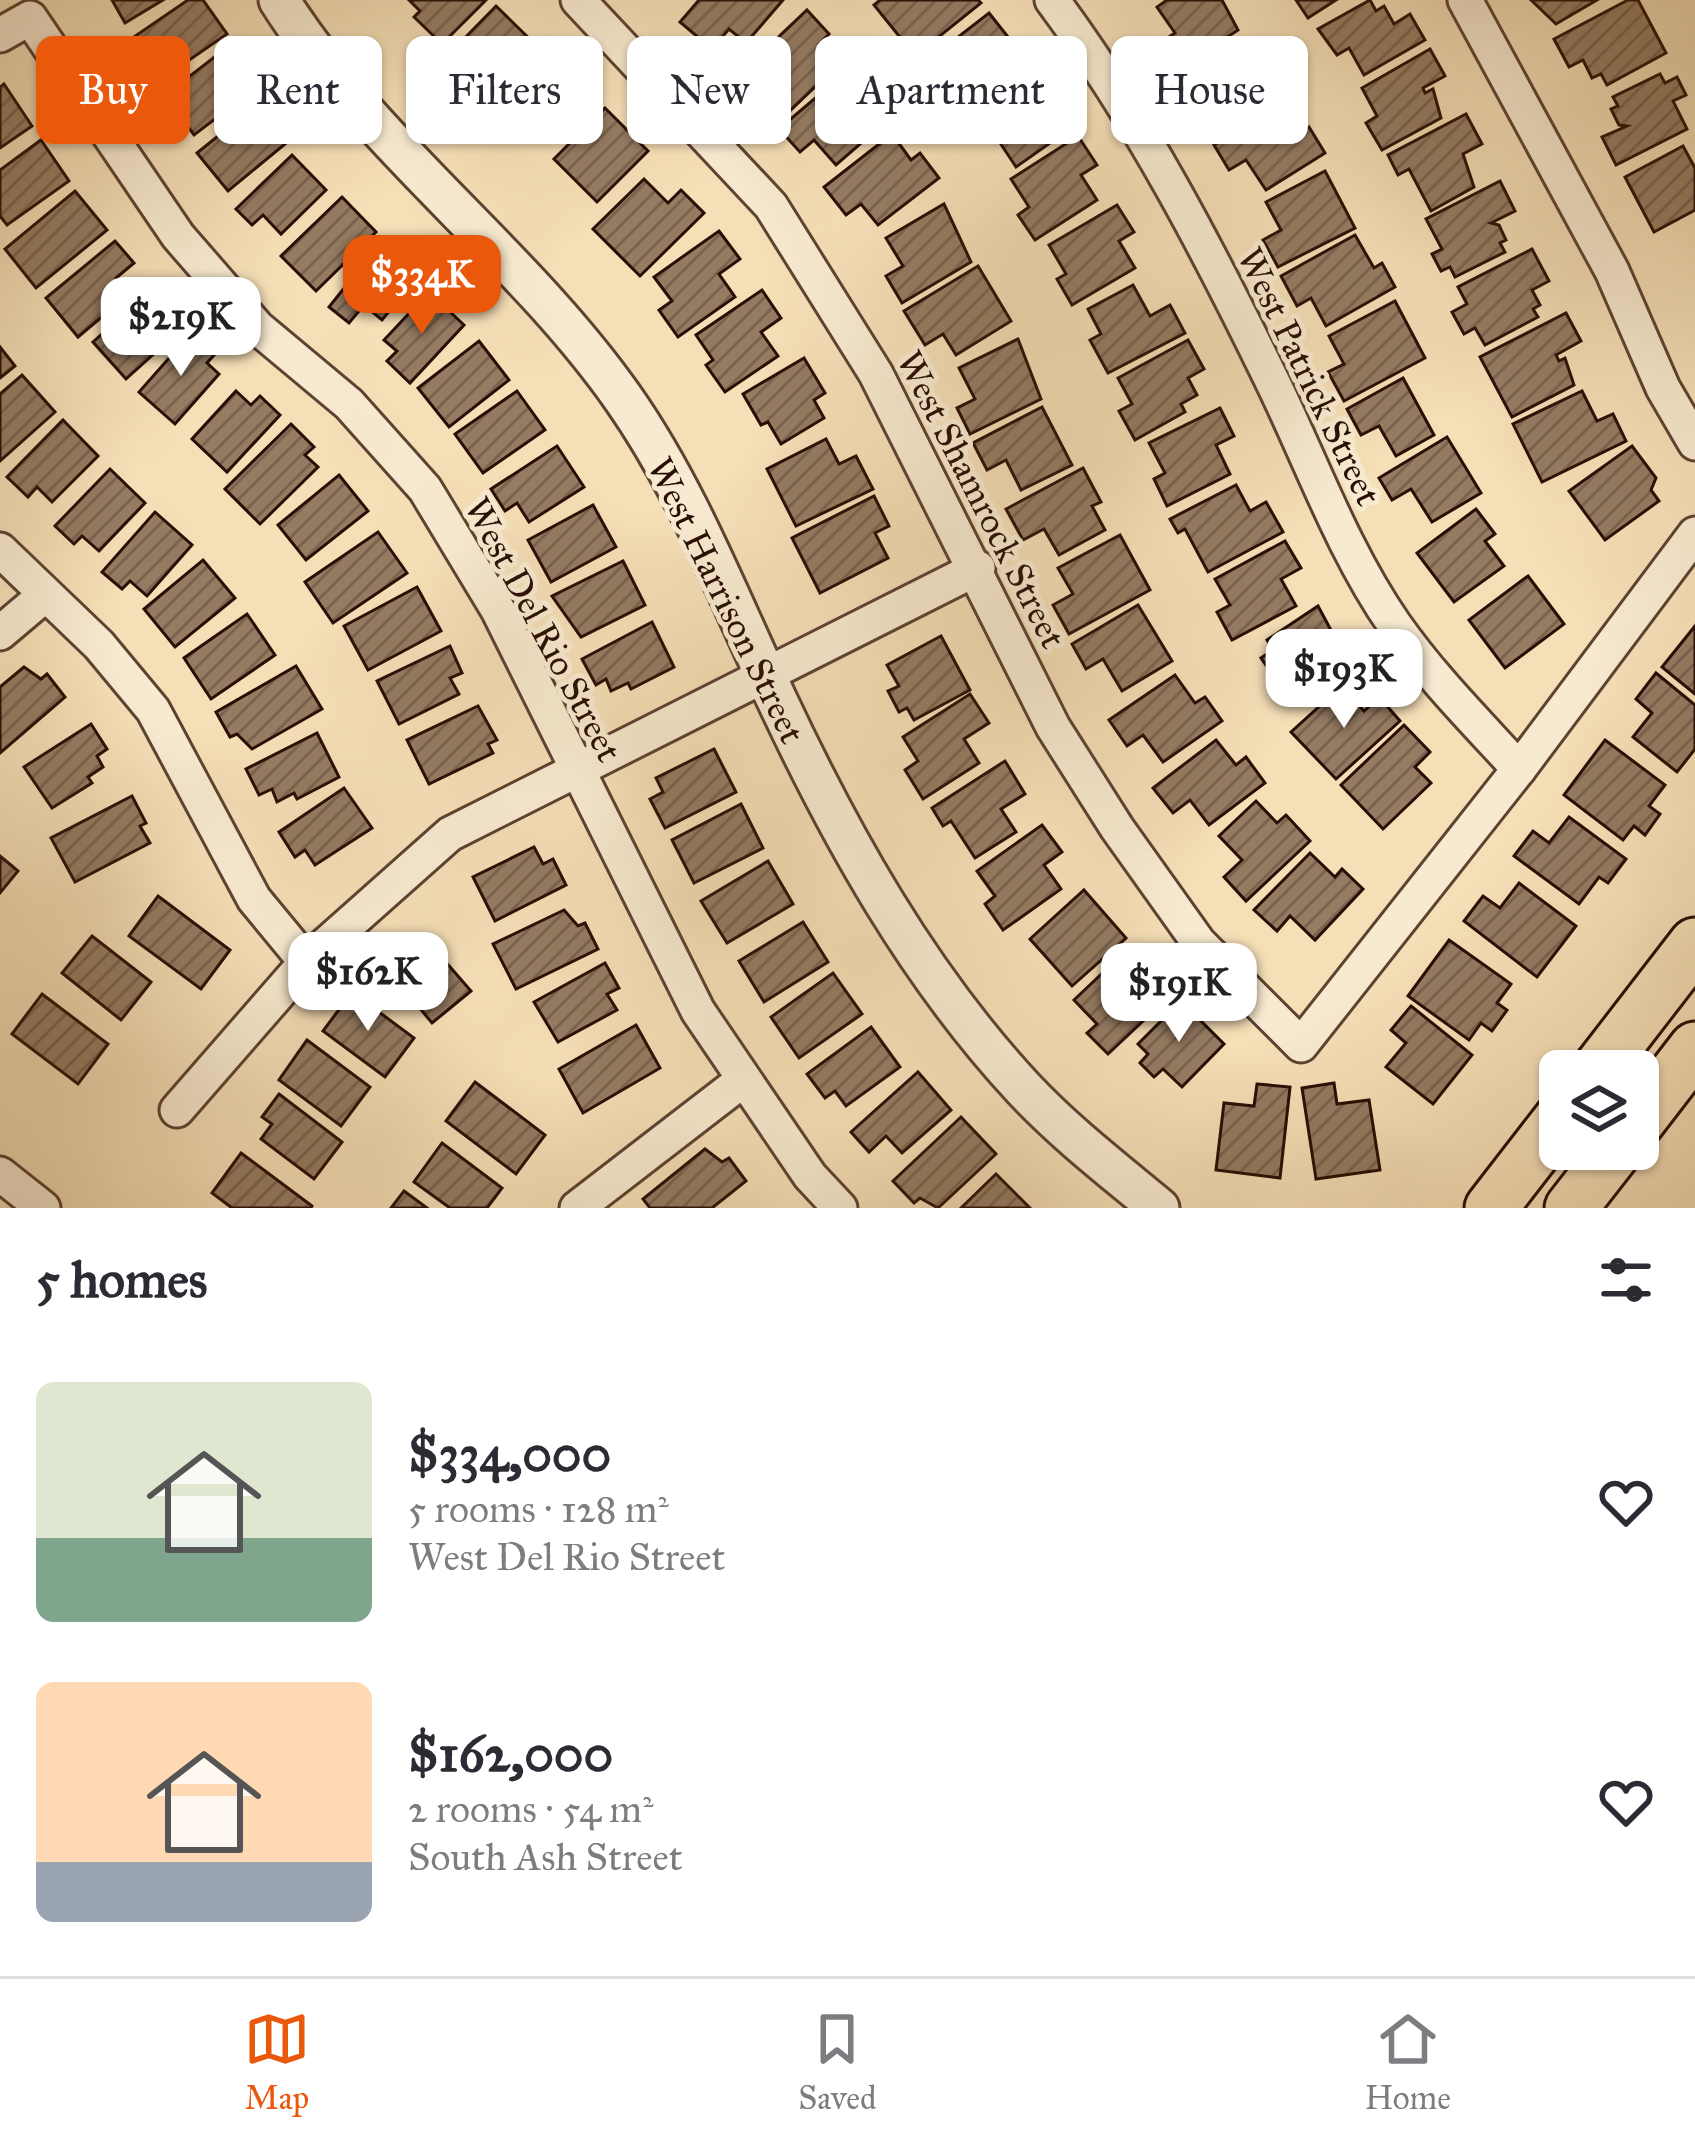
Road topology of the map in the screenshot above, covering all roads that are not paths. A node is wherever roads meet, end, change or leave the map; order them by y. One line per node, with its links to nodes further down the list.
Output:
1 (578, 0): 9 (street, West Shamrock Street)
2 (1052, 0): 14 (street, West Patrick Street)
3 (1465, 0): 6 (street)
4 (284, 2): 12 (street, West Harrison Street)
5 (15, 26): 13 (street, West Del Rio Street)
6 (1695, 443)
7 (1695, 534): 14 (street)
8 (0, 550): 10 (street)
9 (978, 568): 12 (street); 14 (street, West Shamrock Street)
10 (45, 595): 11 (street); 16 (street)
11 (0, 634)
12 (765, 675): 13 (street); 28 (street, West Harrison Street)
13 (573, 767): 16 (street); 19 (street, West Del Rio Street)
14 (1519, 769)
15 (1695, 944): 18 (main road)
16 (306, 962): 21 (street)
17 (1695, 1048): 20 (main road)
18 (1613, 1050)
19 (743, 1080): 26 (street); 27 (street, West Del Rio Street)
20 (1659, 1095)
21 (177, 1110)
22 (1539, 1146): 29 (main road)
23 (1601, 1170): 30 (main road)
24 (0, 1174): 25 (street)
25 (43, 1208)
26 (577, 1208)
27 (840, 1208)
28 (1159, 1208)
29 (1491, 1208)
30 (1571, 1208)

